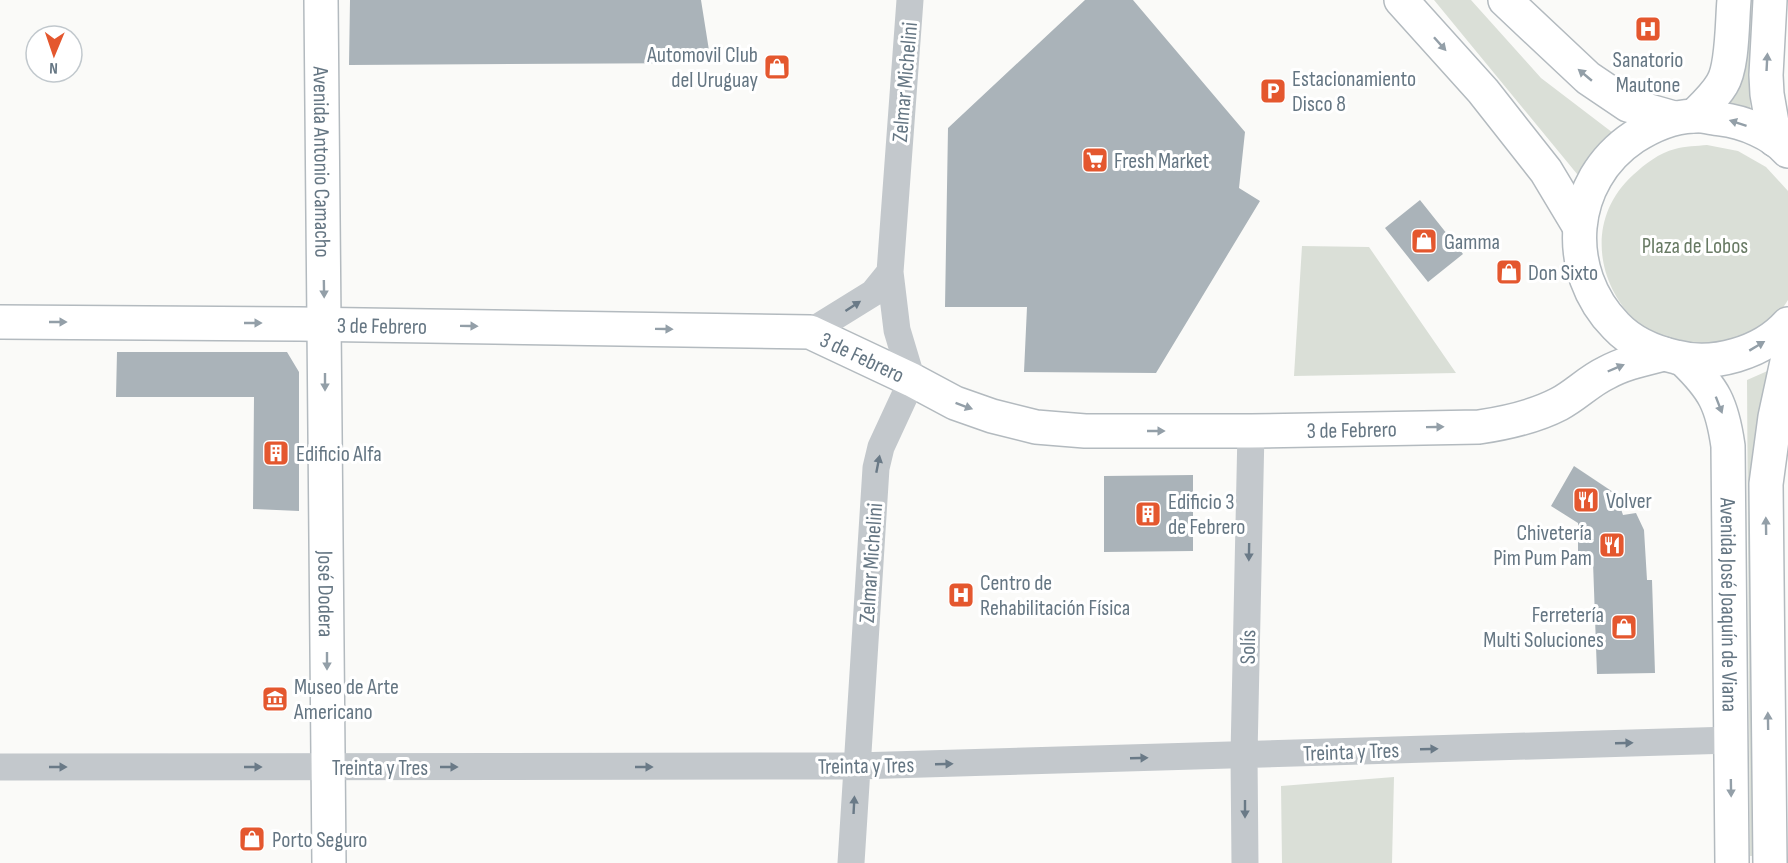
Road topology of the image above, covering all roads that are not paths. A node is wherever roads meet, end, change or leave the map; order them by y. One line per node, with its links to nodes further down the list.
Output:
1 (321, 0): 12 (street, Avenida Antonio Camacho, one-way to 12)
2 (910, 0): 10 (street, Zelmar Michelini)
3 (1401, 0): 9 (street, one-way to 9)
4 (1505, 0): 7 (street, one-way to 4)
5 (1734, 0): 7 (street)
6 (1770, 0): 8 (street, one-way to 6)
7 (1684, 117): 8 (street, one-way to 7); 9 (street)
8 (1784, 146)
9 (1580, 226): 15 (street)
10 (890, 272): 14 (street, one-way to 10); 17 (street, Zelmar Michelini)
11 (0, 322): 12 (street, 3 de Febrero, one-way to 12)
12 (324, 324): 14 (street, 3 de Febrero, one-way to 14); 23 (street, José Dodera, one-way to 23)
13 (1788, 324): 15 (street, one-way to 13)
14 (810, 332): 17 (street, 3 de Febrero)
15 (1674, 357): 18 (street, 3 de Febrero, one-way to 15); 19 (street, Avenida José Joaquín de Viana, one-way to 19)
16 (1788, 357): 28 (street, Avenida José Joaquín de Viana, one-way to 16)
17 (912, 380): 18 (street, 3 de Febrero, one-way to 18); 21 (street, Zelmar Michelini, one-way to 17)
18 (1251, 430): 20 (street, Solís, one-way to 20)
19 (1731, 740): 20 (street, Treinta y Tres, one-way to 19); 27 (street, Avenida José Joaquín de Viana, one-way to 27)
20 (1245, 755): 21 (street, Treinta y Tres, one-way to 20); 26 (street, Solís, one-way to 26)
21 (856, 766): 23 (street, Treinta y Tres, one-way to 21); 25 (street, Zelmar Michelini, one-way to 21)
22 (0, 767): 23 (street, Treinta y Tres, one-way to 23)
23 (328, 767): 24 (street, José Dodera)
24 (329, 863)
25 (851, 863)
26 (1245, 863)
27 (1732, 863)
28 (1770, 863)

